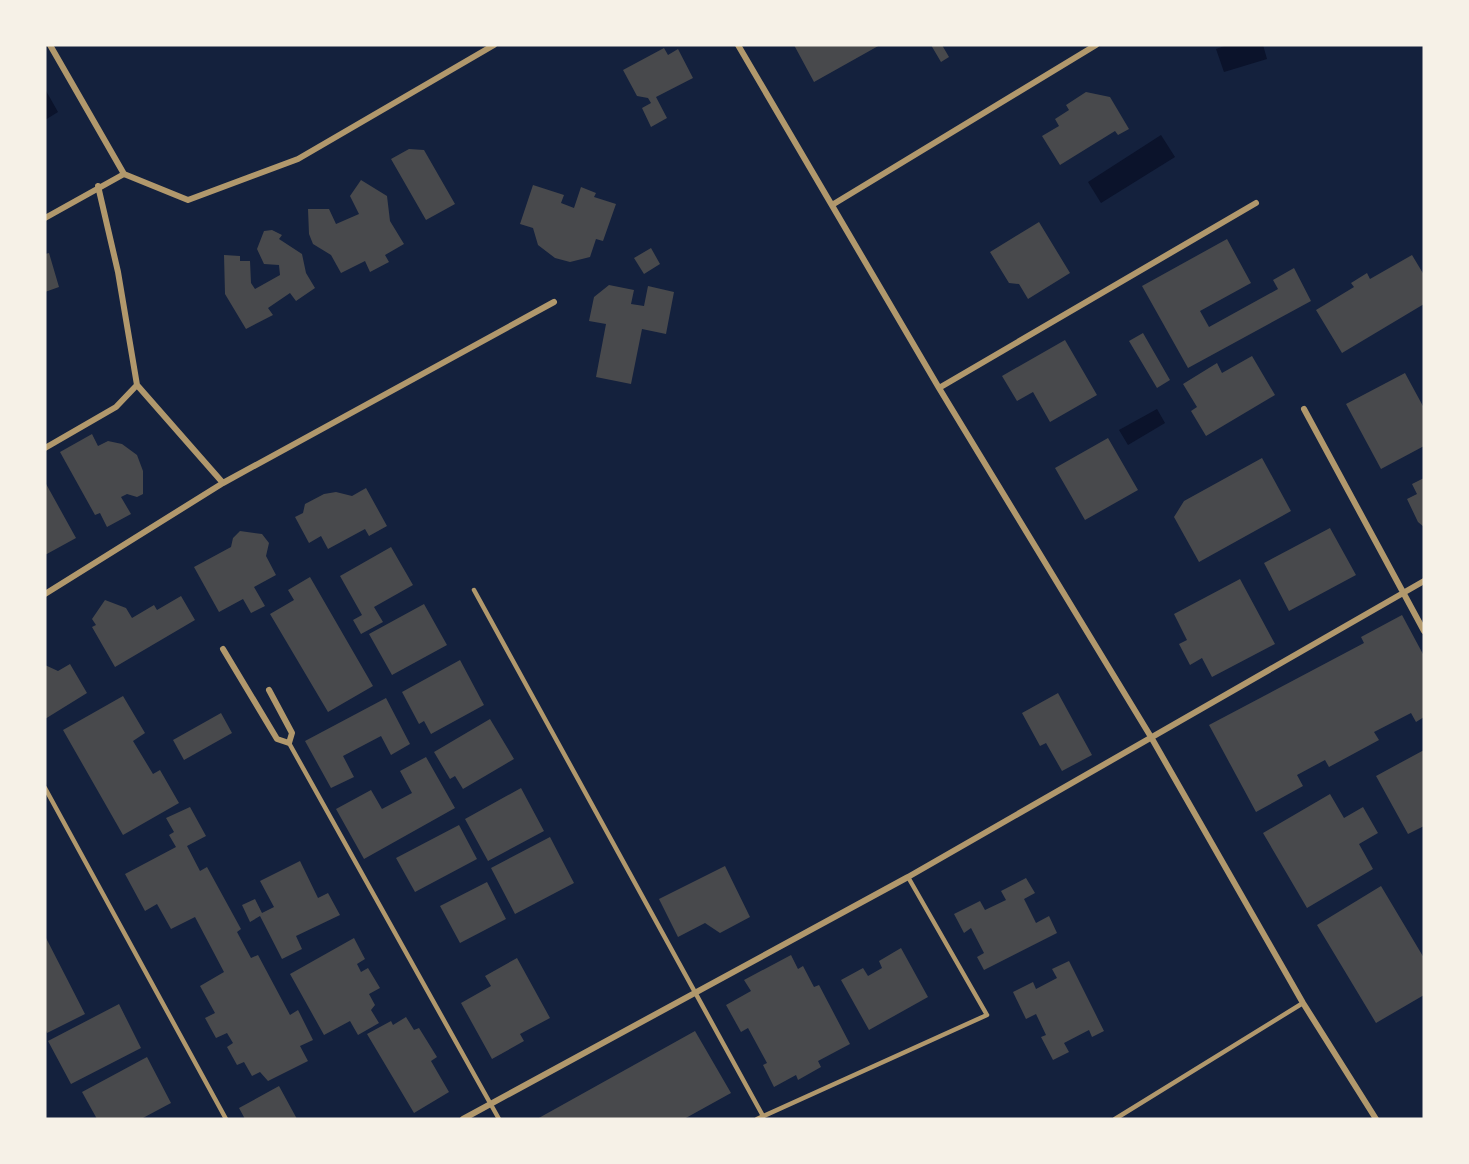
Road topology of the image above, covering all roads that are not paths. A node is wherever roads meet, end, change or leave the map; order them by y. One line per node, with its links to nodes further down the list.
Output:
1 (50, 45): 5 (street)
2 (494, 45): 5 (street)
3 (738, 45): 8 (street)
4 (1096, 45): 8 (street)
5 (124, 174): 6 (street)
6 (98, 186): 9 (street); 11 (street)
7 (1256, 203): 12 (street)
8 (832, 205): 12 (street)
9 (45, 218)
10 (554, 302): 15 (street)
11 (137, 385): 14 (street); 15 (street)
12 (939, 388): 23 (street)
13 (1304, 409): 18 (street)
14 (45, 448)
15 (223, 483): 19 (street)
16 (1424, 581): 18 (street)
17 (474, 590): 27 (lane)
18 (1403, 592): 20 (street); 23 (street)
19 (45, 594)
20 (1424, 631)
21 (223, 650): 24 (street)
22 (269, 690): 24 (street)
23 (1151, 737): 26 (street); 28 (street)
24 (289, 743): 29 (lane)
25 (45, 788): 31 (lane)
26 (908, 877): 27 (street); 30 (lane)
27 (697, 993): 29 (street); 30 (lane)
28 (1303, 1003): 34 (lane); 35 (street)
29 (491, 1104): 32 (street); 33 (lane)
30 (760, 1118)
31 (226, 1119)
32 (463, 1119)
33 (499, 1119)
34 (1115, 1119)
35 (1376, 1119)

